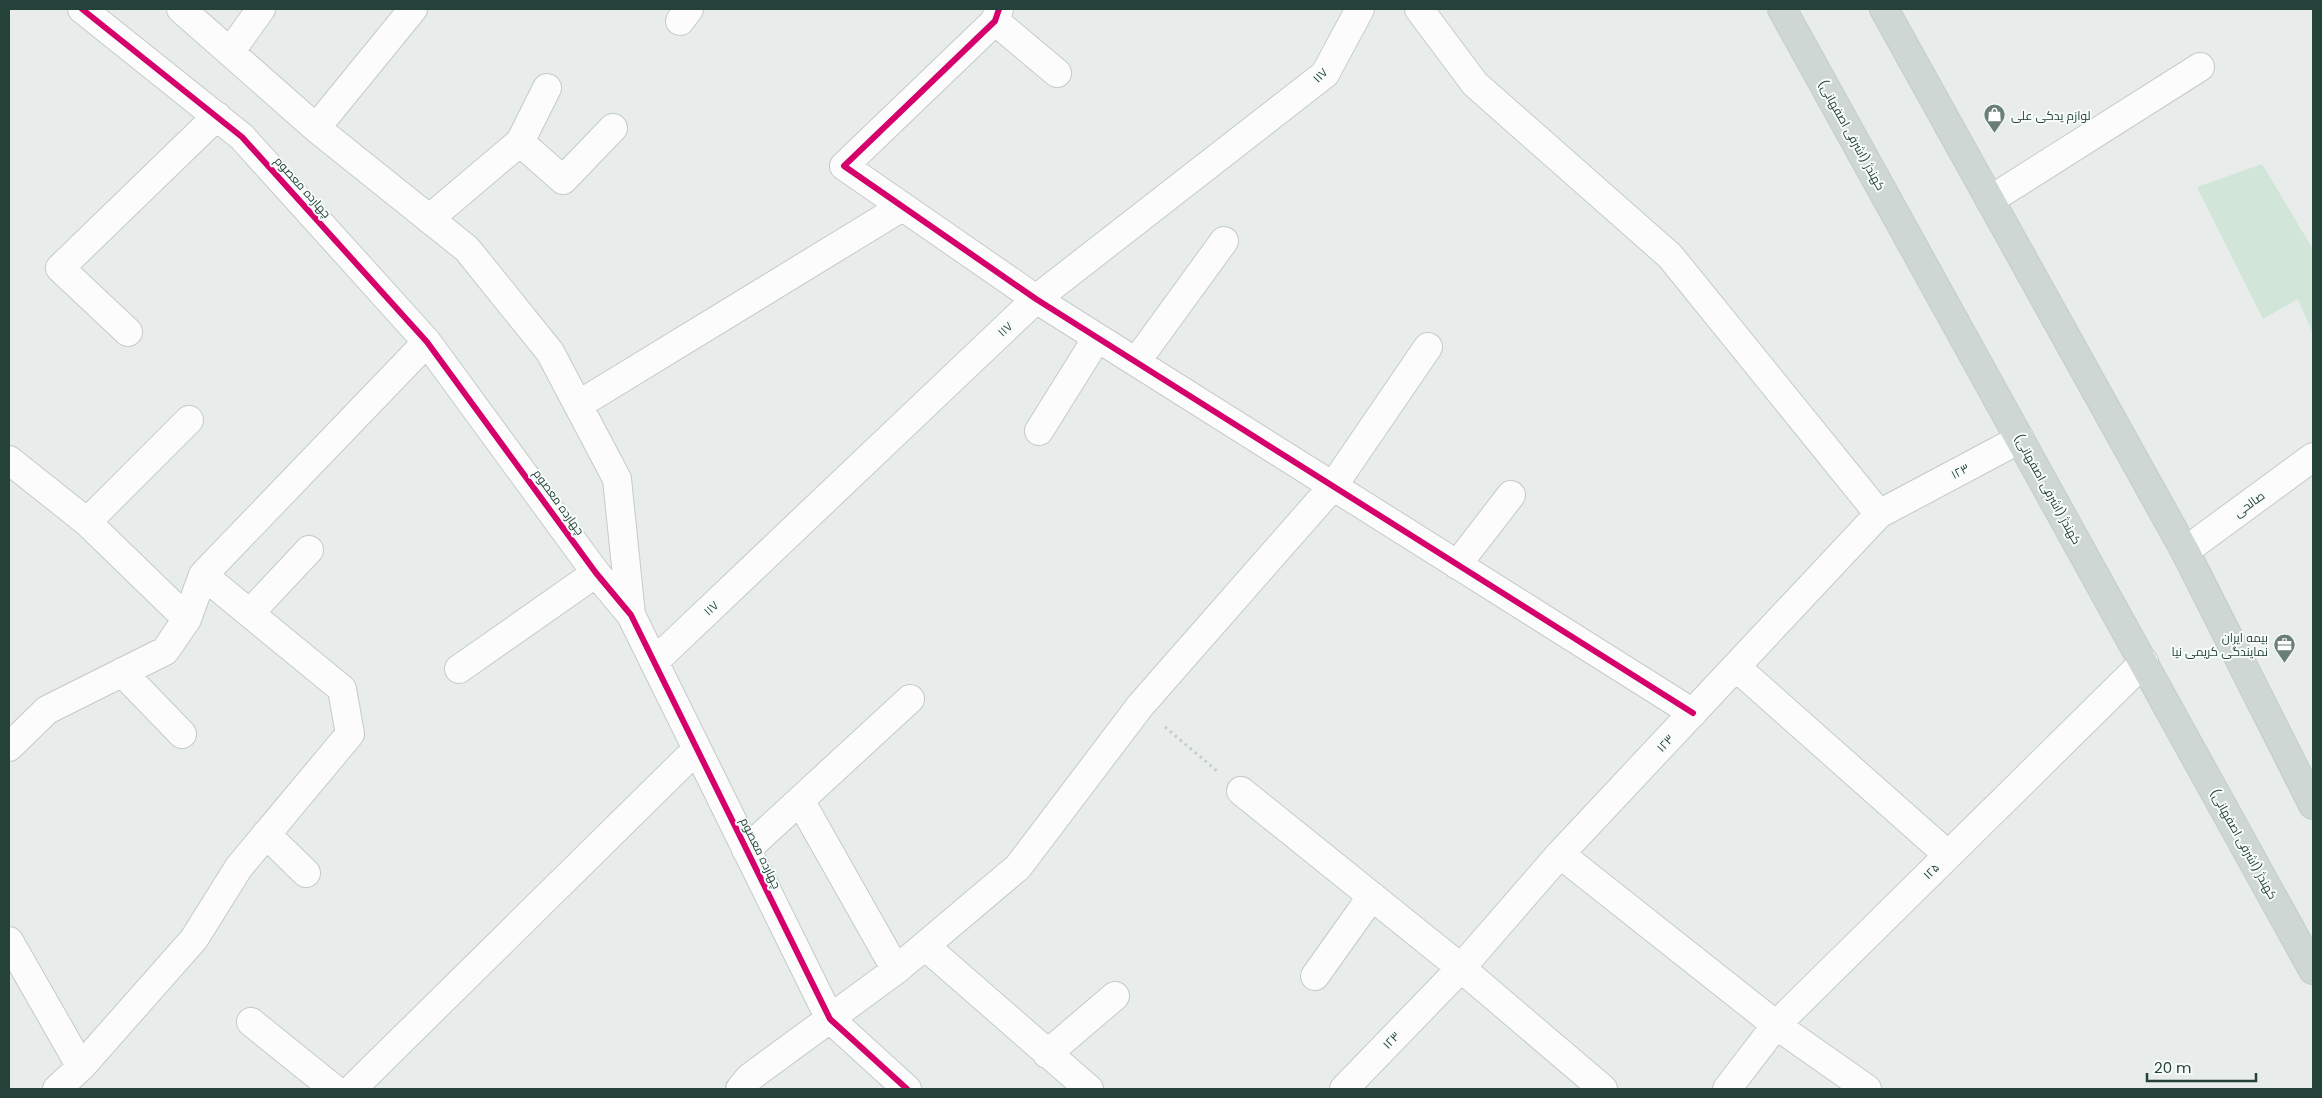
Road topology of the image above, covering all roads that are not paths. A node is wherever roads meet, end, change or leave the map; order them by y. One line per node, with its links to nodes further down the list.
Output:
1 (82, 9): 14 (street, چهارده معصوم)
2 (181, 9): 10 (street)
3 (261, 9): 10 (street)
4 (413, 9): 15 (street)
5 (1360, 9): 22 (street, ۱۱۷)
6 (1419, 9): 36 (street)
7 (1782, 9): 31 (main road, کهندژ (اشرفی اصفهانی))
8 (1890, 11): 18 (main road)
9 (997, 15): 12 (street); 19 (street)
10 (230, 52): 15 (street)
11 (2200, 67): 18 (street)
12 (1057, 73)
13 (547, 88): 17 (street)
14 (217, 116): 23 (street); 25 (street, چهارده معصوم)
15 (316, 128): 20 (street)
16 (613, 128): 17 (street)
17 (520, 142): 20 (street)
18 (1990, 200): 39 (main road)
19 (902, 206): 22 (street); 28 (street)
20 (429, 218): 28 (street)
21 (1224, 241): 27 (street)
22 (1036, 299): 24 (street); 46 (street, ۱۱۷)
23 (128, 332)
24 (1097, 338): 27 (street); 30 (street)
25 (428, 342): 41 (street, چهارده معصوم); 42 (street)
26 (1428, 347): 34 (street)
27 (1136, 362): 34 (street)
28 (578, 405): 44 (street)
29 (190, 420): 37 (street)
30 (1039, 431)
31 (2020, 439): 36 (street, ۱۲۳); 47 (main road, کهندژ (اشرفی اصفهانی))
32 (2313, 456): 39 (street, صالحی)
33 (9, 460): 37 (street)
34 (1333, 486): 40 (street); 66 (street)
35 (1511, 496): 40 (street)
36 (1879, 514): 48 (street, ۱۲۳)
37 (87, 522): 45 (street)
38 (309, 550): 43 (street)
39 (2185, 551): 58 (main road)
40 (1457, 564): 52 (street)
41 (596, 573): 44 (street, چهارده معصوم); 49 (street)
42 (203, 575): 43 (street); 45 (street)
43 (250, 613): 59 (street)
44 (631, 615): 46 (street, چهارده معصوم)
45 (187, 619): 50 (street)
46 (654, 662): 55 (street, چهارده معصوم)
47 (2144, 662): 62 (street, ۱۲۵); 69 (main road, کهندژ (اشرفی اصفهانی))
48 (1736, 667): 52 (street, ۱۲۳); 62 (street)
49 (458, 669)
50 (122, 672): 53 (street); 54 (street)
51 (910, 699): 57 (street)
52 (1693, 713): 61 (street, ۱۲۳)
53 (182, 734)
54 (9, 747)
55 (697, 749): 60 (street, چهارده معصوم); 79 (street)
56 (1241, 791): 64 (street)
57 (800, 802): 60 (street); 68 (street)
58 (2313, 805)
59 (266, 834): 63 (street); 76 (street)
60 (746, 850): 72 (street, چهارده معصوم)
61 (1560, 854): 67 (street, ۱۲۳); 74 (street)
62 (1948, 855): 74 (street, ۱۲۵)
63 (306, 873)
64 (1372, 896): 67 (street); 70 (street)
65 (9, 941): 76 (street)
66 (925, 946): 68 (street); 75 (street)
67 (1461, 968): 83 (street, ۱۲۳); 84 (street)
68 (896, 970): 72 (street)
69 (2313, 970)
70 (1315, 976)
71 (1115, 996): 75 (street)
72 (830, 1019): 80 (street); 81 (street, چهارده معصوم)
73 (251, 1022): 78 (street)
74 (1776, 1025): 85 (street, ۱۲۵); 86 (street)
75 (1047, 1054): 82 (street)
76 (81, 1067): 77 (street)
77 (57, 1089)
78 (334, 1089)
79 (352, 1089)
80 (740, 1089)
81 (907, 1089)
82 (1089, 1089)
83 (1344, 1089)
84 (1603, 1089)
85 (1727, 1089)
86 (1867, 1089)

